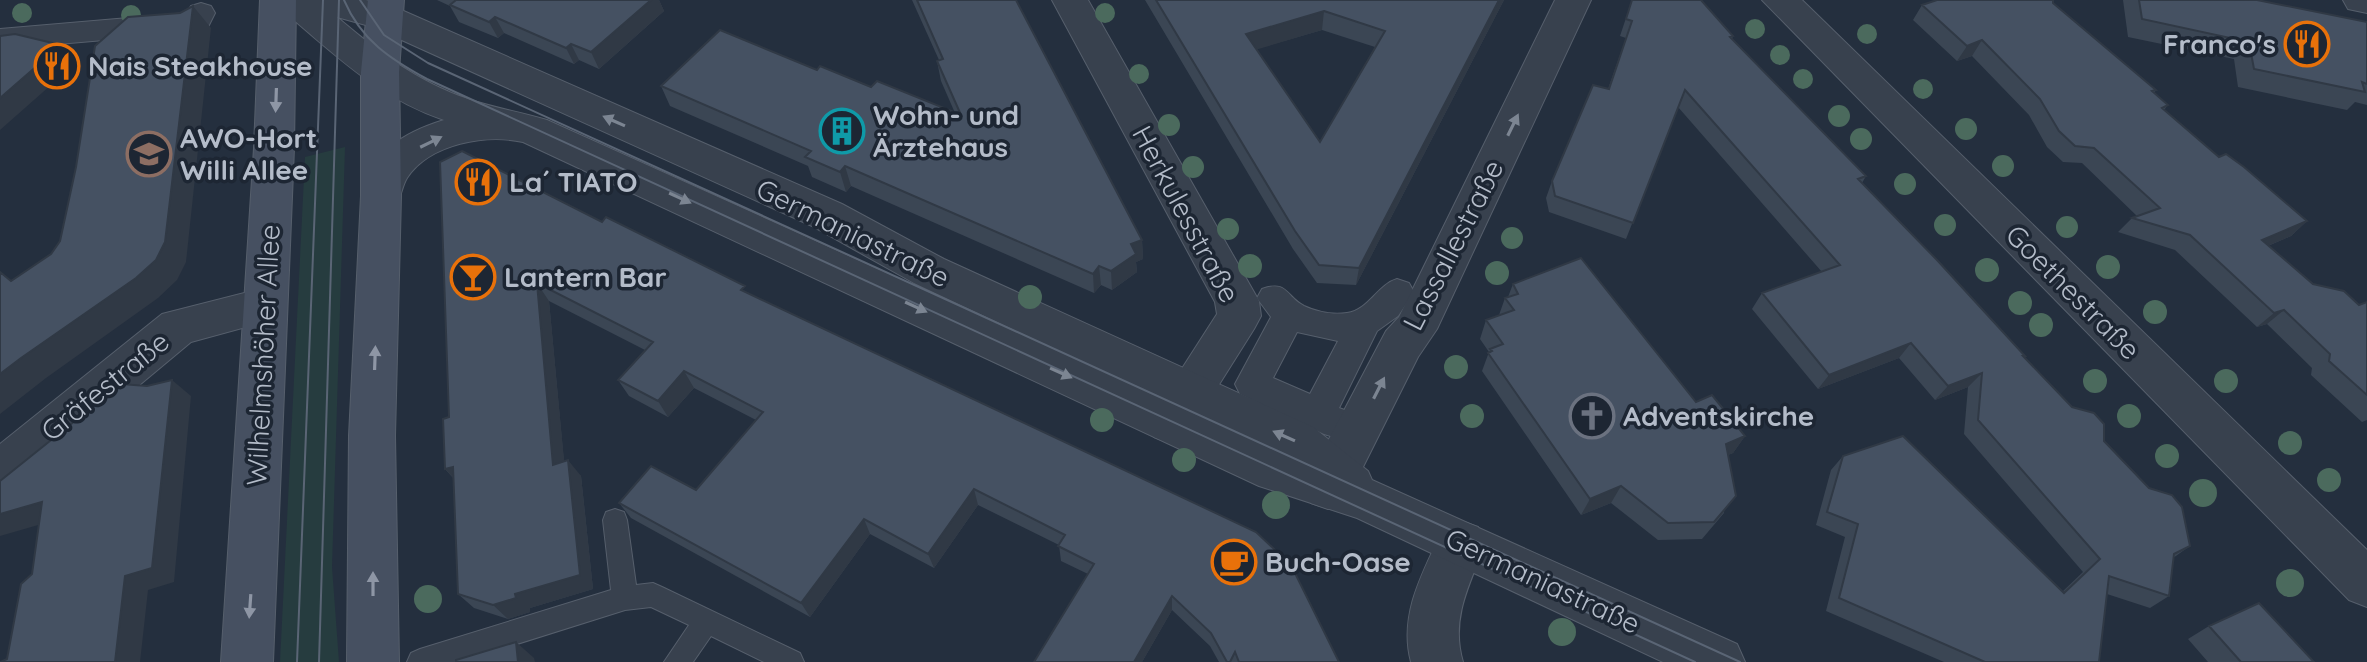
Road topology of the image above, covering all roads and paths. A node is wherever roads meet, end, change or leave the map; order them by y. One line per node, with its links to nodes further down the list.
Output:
1 (278, 0): 16 (main road, Wilhelmshöher Allee, one-way to 16)
2 (294, 0): 12 (street, Germaniastraße)
3 (321, 0): 9 (street, Germaniastraße)
4 (1070, 0): 18 (street, Herkulesstraße)
5 (1573, 0): 20 (street, Lassallestraße, one-way to 5)
6 (1780, 0): 23 (street, Goethestraße)
7 (2361, 0): 8 (street)
8 (2367, 1)
9 (386, 9): 12 (main road); 18 (street, Germaniastraße, one-way to 9)
10 (199, 18): 11 (street)
11 (0, 39)
12 (380, 72): 13 (street, Germaniastraße); 14 (main road)
13 (505, 124): 14 (street, Germaniastraße, one-way to 13); 18 (street, Germaniastraße, one-way to 18)
14 (381, 196): 27 (main road, one-way to 14)
15 (1397, 292): 17 (street)
16 (264, 306): 19 (street, Gräfestraße); 26 (main road, Wilhelmshöher Allee, one-way to 26)
17 (1364, 323): 18 (street); 18 (street)
18 (1211, 394): 20 (street, Germaniastraße)
19 (0, 472)
20 (1344, 487): 22 (street, Germaniastraße)
21 (615, 520): 24 (lane)
22 (1461, 543): 31 (street); 32 (street, Germaniastraße)
23 (2367, 584)
24 (625, 598): 25 (lane); 28 (lane)
25 (707, 621): 29 (lane); 30 (lane)
26 (247, 662)
27 (373, 662)
28 (420, 662)
29 (677, 662)
30 (791, 662)
31 (1437, 662)
32 (1719, 662)

